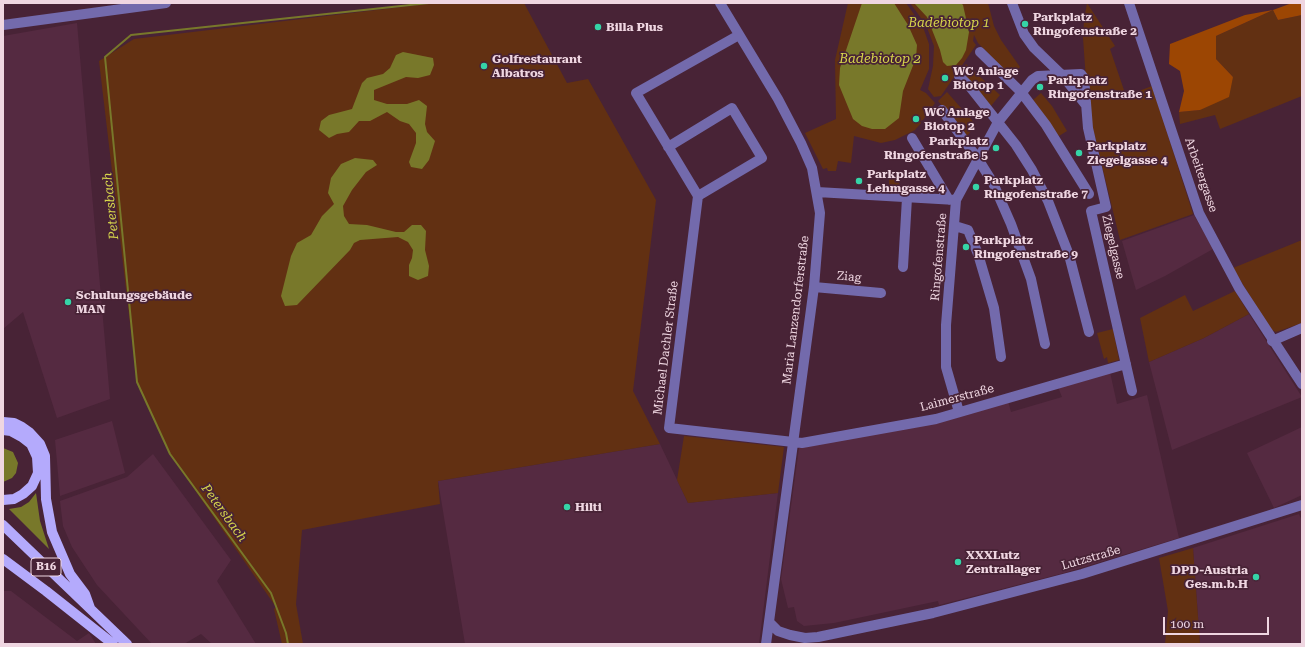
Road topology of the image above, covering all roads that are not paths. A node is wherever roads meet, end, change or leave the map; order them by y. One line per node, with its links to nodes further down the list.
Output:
1 (166, 3): 5 (street)
2 (720, 3): 6 (street, Maria Lanzendorferstraße)
3 (1012, 3): 9 (street)
4 (1129, 3): 29 (street, Arbeitergasse)
5 (3, 25)
6 (739, 35): 16 (street); 18 (street, Maria Lanzendorferstraße)
7 (980, 52): 11 (street)
8 (1081, 74): 9 (street, Ringofenstraße); 12 (street, Ziegelgasse)
9 (1062, 75): 11 (street, Ringofenstraße); 12 (street)
10 (959, 76): 14 (street)
11 (1021, 92): 14 (street, Ringofenstraße); 19 (street)
12 (1085, 104): 32 (street, Ziegelgasse)
13 (942, 110): 17 (street)
14 (998, 122): 17 (street, Ringofenstraße); 28 (street)
15 (912, 138): 22 (street)
16 (668, 147): 20 (street); 20 (street)
17 (978, 159): 22 (street, Ringofenstraße); 30 (street)
18 (817, 192): 21 (street); 25 (street, Maria Lanzendorferstraße)
19 (1089, 194)
20 (698, 196): 38 (street, Michael Dachler Straße)
21 (907, 198): 22 (street); 24 (street)
22 (953, 200): 23 (street, Ringofenstraße)
23 (955, 226): 31 (street); 35 (street, Ringofenstraße)
24 (903, 267)
25 (814, 287): 26 (street, Ziag); 38 (street, Maria Lanzendorferstraße)
26 (881, 293)
27 (1302, 328): 29 (street)
28 (1089, 332)
29 (1272, 341): 33 (street, Arbeitergasse)
30 (1045, 344)
31 (1001, 357)
32 (1126, 364): 34 (street, Ziegelgasse); 35 (street, Laimerstraße)
33 (1302, 384)
34 (1132, 391)
35 (959, 412): 38 (street, Laimerstraße)
36 (3, 422): 43 (main road)
37 (3, 430): 39 (main road)
38 (792, 442): 44 (street, Maria Lanzendorferstraße)
39 (3, 500)
40 (1302, 505): 44 (street, Lutzstraße)
41 (3, 526): 43 (main road, B16)
42 (3, 559): 45 (main road)
43 (90, 608): 46 (main road, B16)
44 (769, 622): 47 (street, Maria Lanzendorferstraße)
45 (113, 644)
46 (127, 644)
47 (766, 644)

